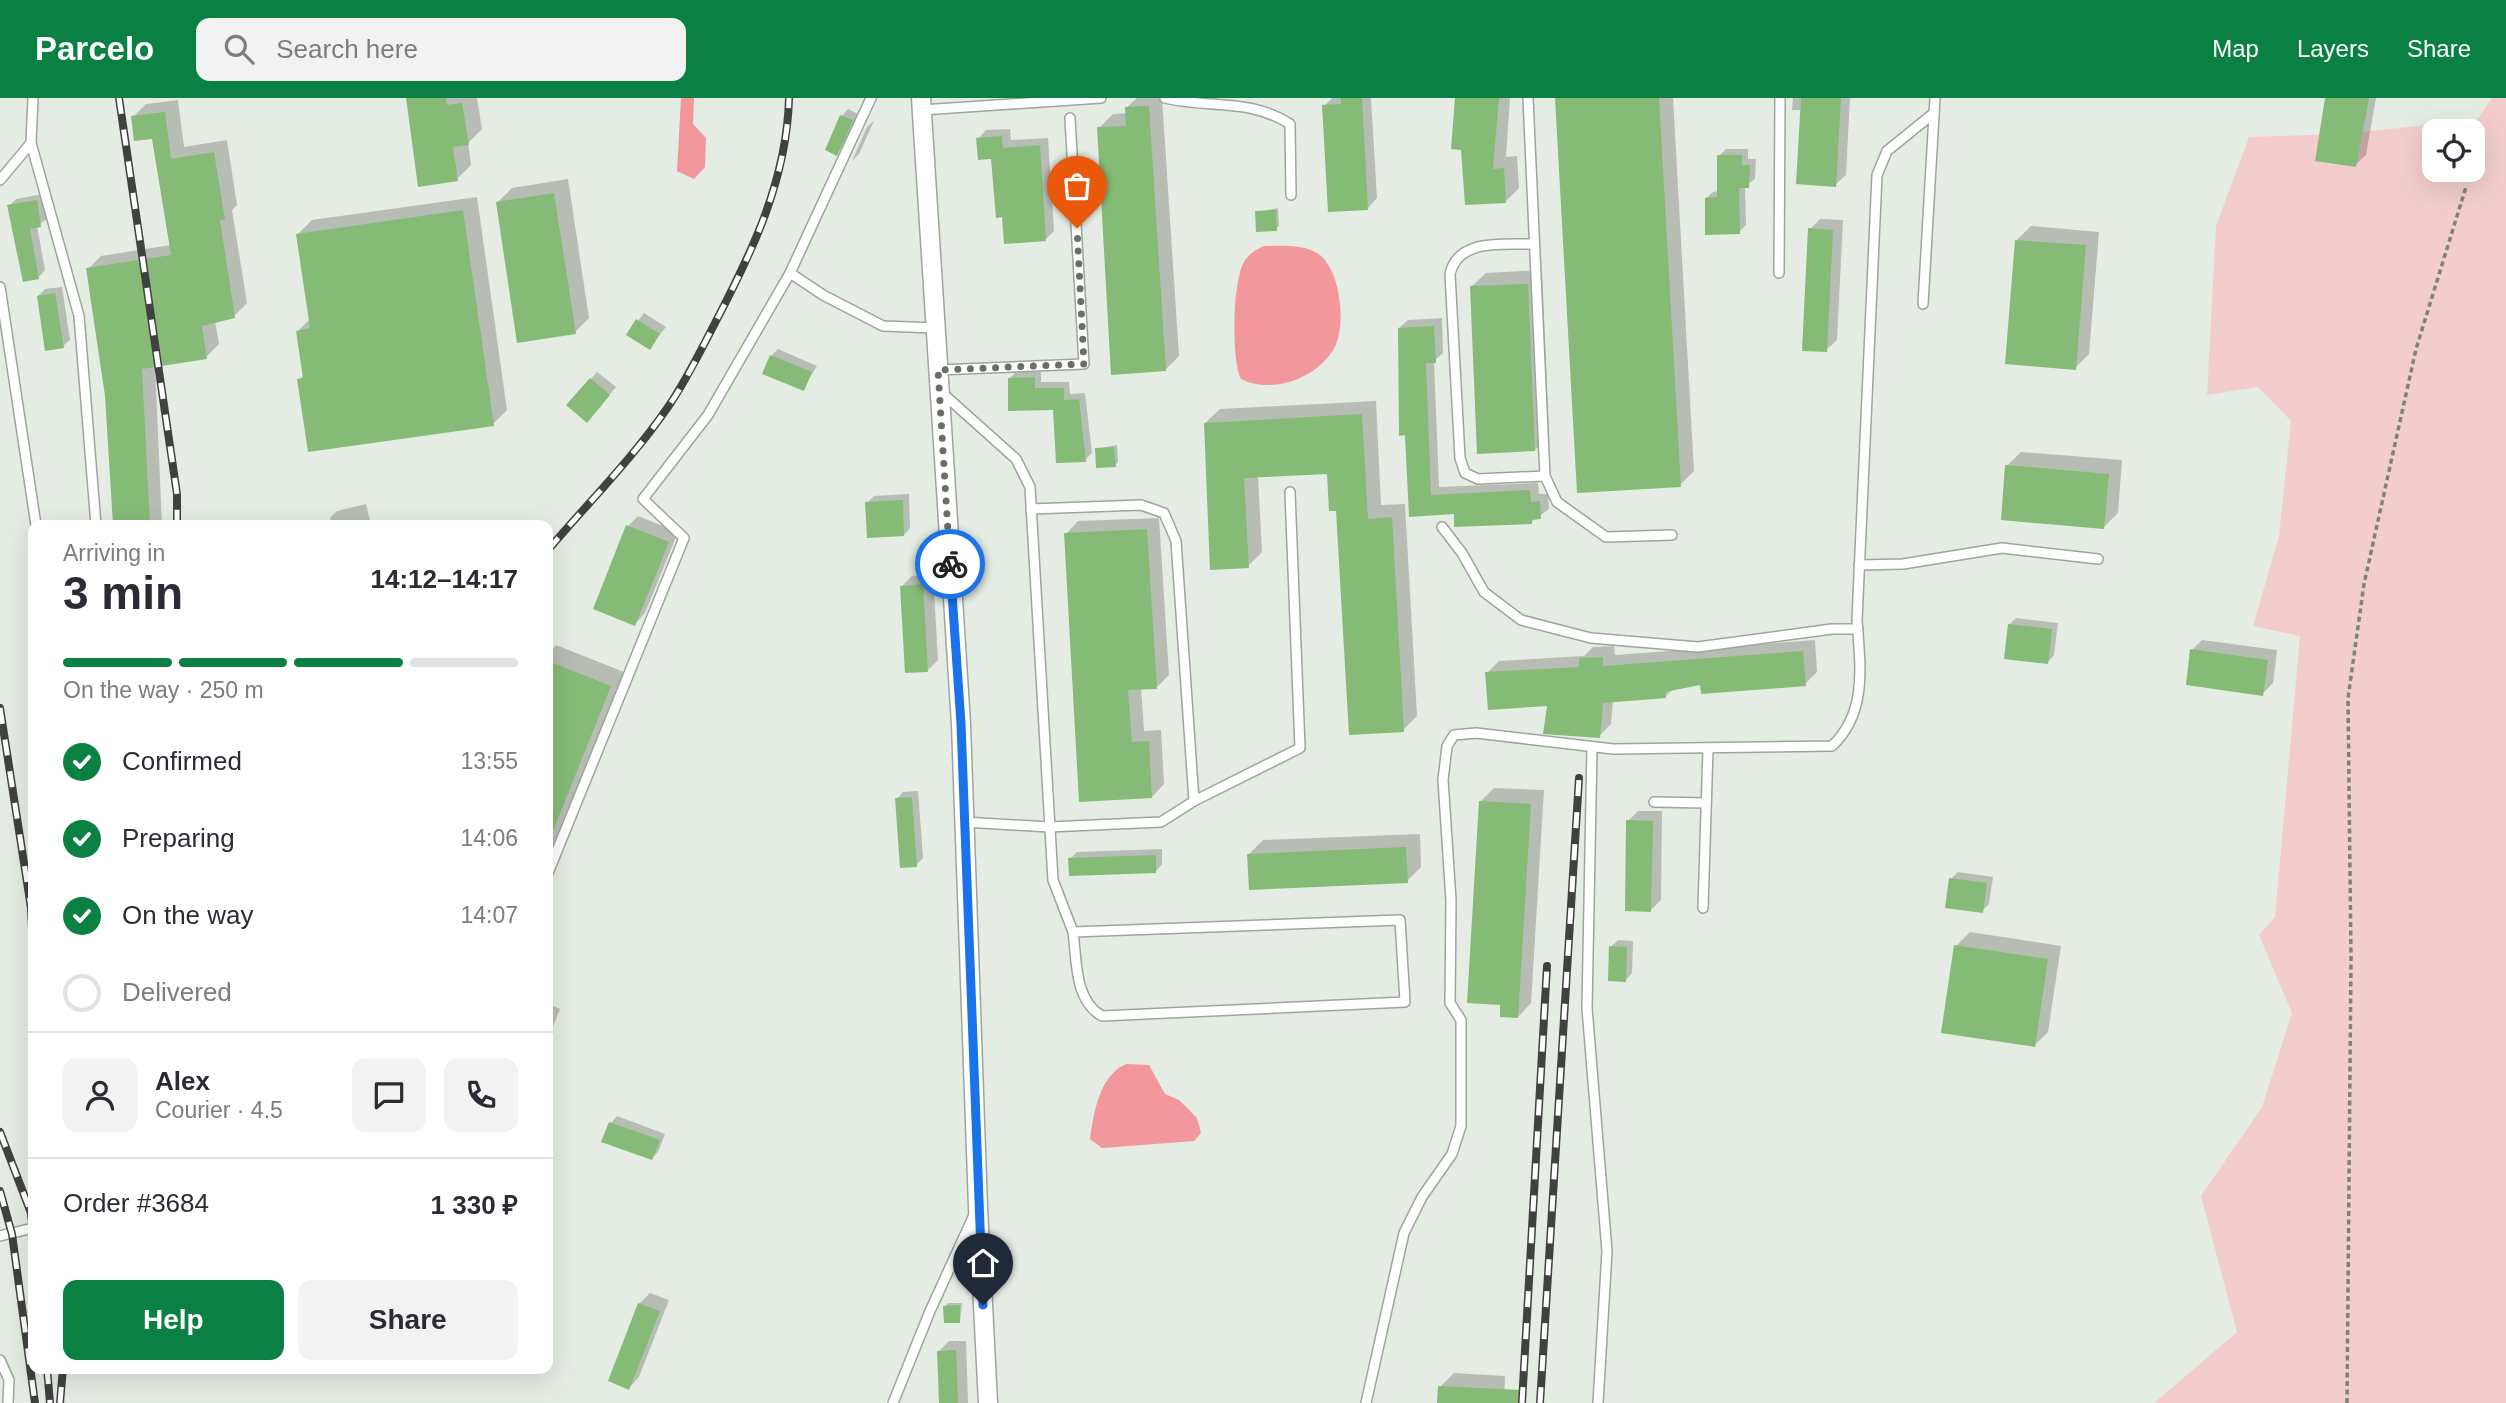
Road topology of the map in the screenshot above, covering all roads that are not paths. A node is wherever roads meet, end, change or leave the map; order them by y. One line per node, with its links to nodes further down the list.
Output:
1 (33, 98): 11 (lane)
2 (871, 98): 15 (lane)
3 (1101, 98): 8 (lane)
4 (1165, 98): 13 (lane)
5 (1528, 98): 14 (lane)
6 (1780, 98): 16 (lane)
7 (1935, 98): 9 (lane)
8 (922, 104): 19 (street)
9 (1934, 113): 18 (lane); 30 (lane)
10 (1070, 118): 20 (lane)
11 (31, 143): 12 (lane); 26 (lane)
12 (0, 180)
13 (1292, 195)
14 (1533, 244): 22 (lane); 22 (lane)
15 (790, 273): 19 (lane); 39 (lane)
16 (1779, 273)
17 (0, 287): 25 (lane)
18 (1923, 304)
19 (935, 328): 20 (street)
20 (938, 370): 21 (street)
21 (939, 390): 24 (lane); 37 (street)
22 (1545, 475): 28 (lane)
23 (1290, 492): 34 (lane)
24 (1031, 509): 34 (lane); 38 (lane)
25 (35, 520)
26 (96, 520)
27 (1442, 527): 31 (lane)
28 (1672, 535)
29 (2098, 558): 30 (lane)
30 (1860, 565): 31 (lane)
31 (1858, 629): 33 (lane)
32 (1592, 747): 33 (lane); 49 (lane); 50 (lane)
33 (1708, 748): 36 (lane)
34 (1194, 801): 38 (lane)
35 (1654, 802): 36 (lane)
36 (1706, 803): 40 (lane)
37 (964, 821): 38 (lane); 42 (street)
38 (1049, 827): 41 (lane)
39 (553, 861)
40 (1703, 908)
41 (1073, 932): 41 (lane)
42 (978, 1207): 47 (lane); 48 (street)
43 (28, 1229): 44 (lane)
44 (0, 1237)
45 (0, 1360): 46 (lane)
46 (8, 1403)
47 (893, 1403)
48 (988, 1403)
49 (1366, 1403)
50 (1598, 1403)

